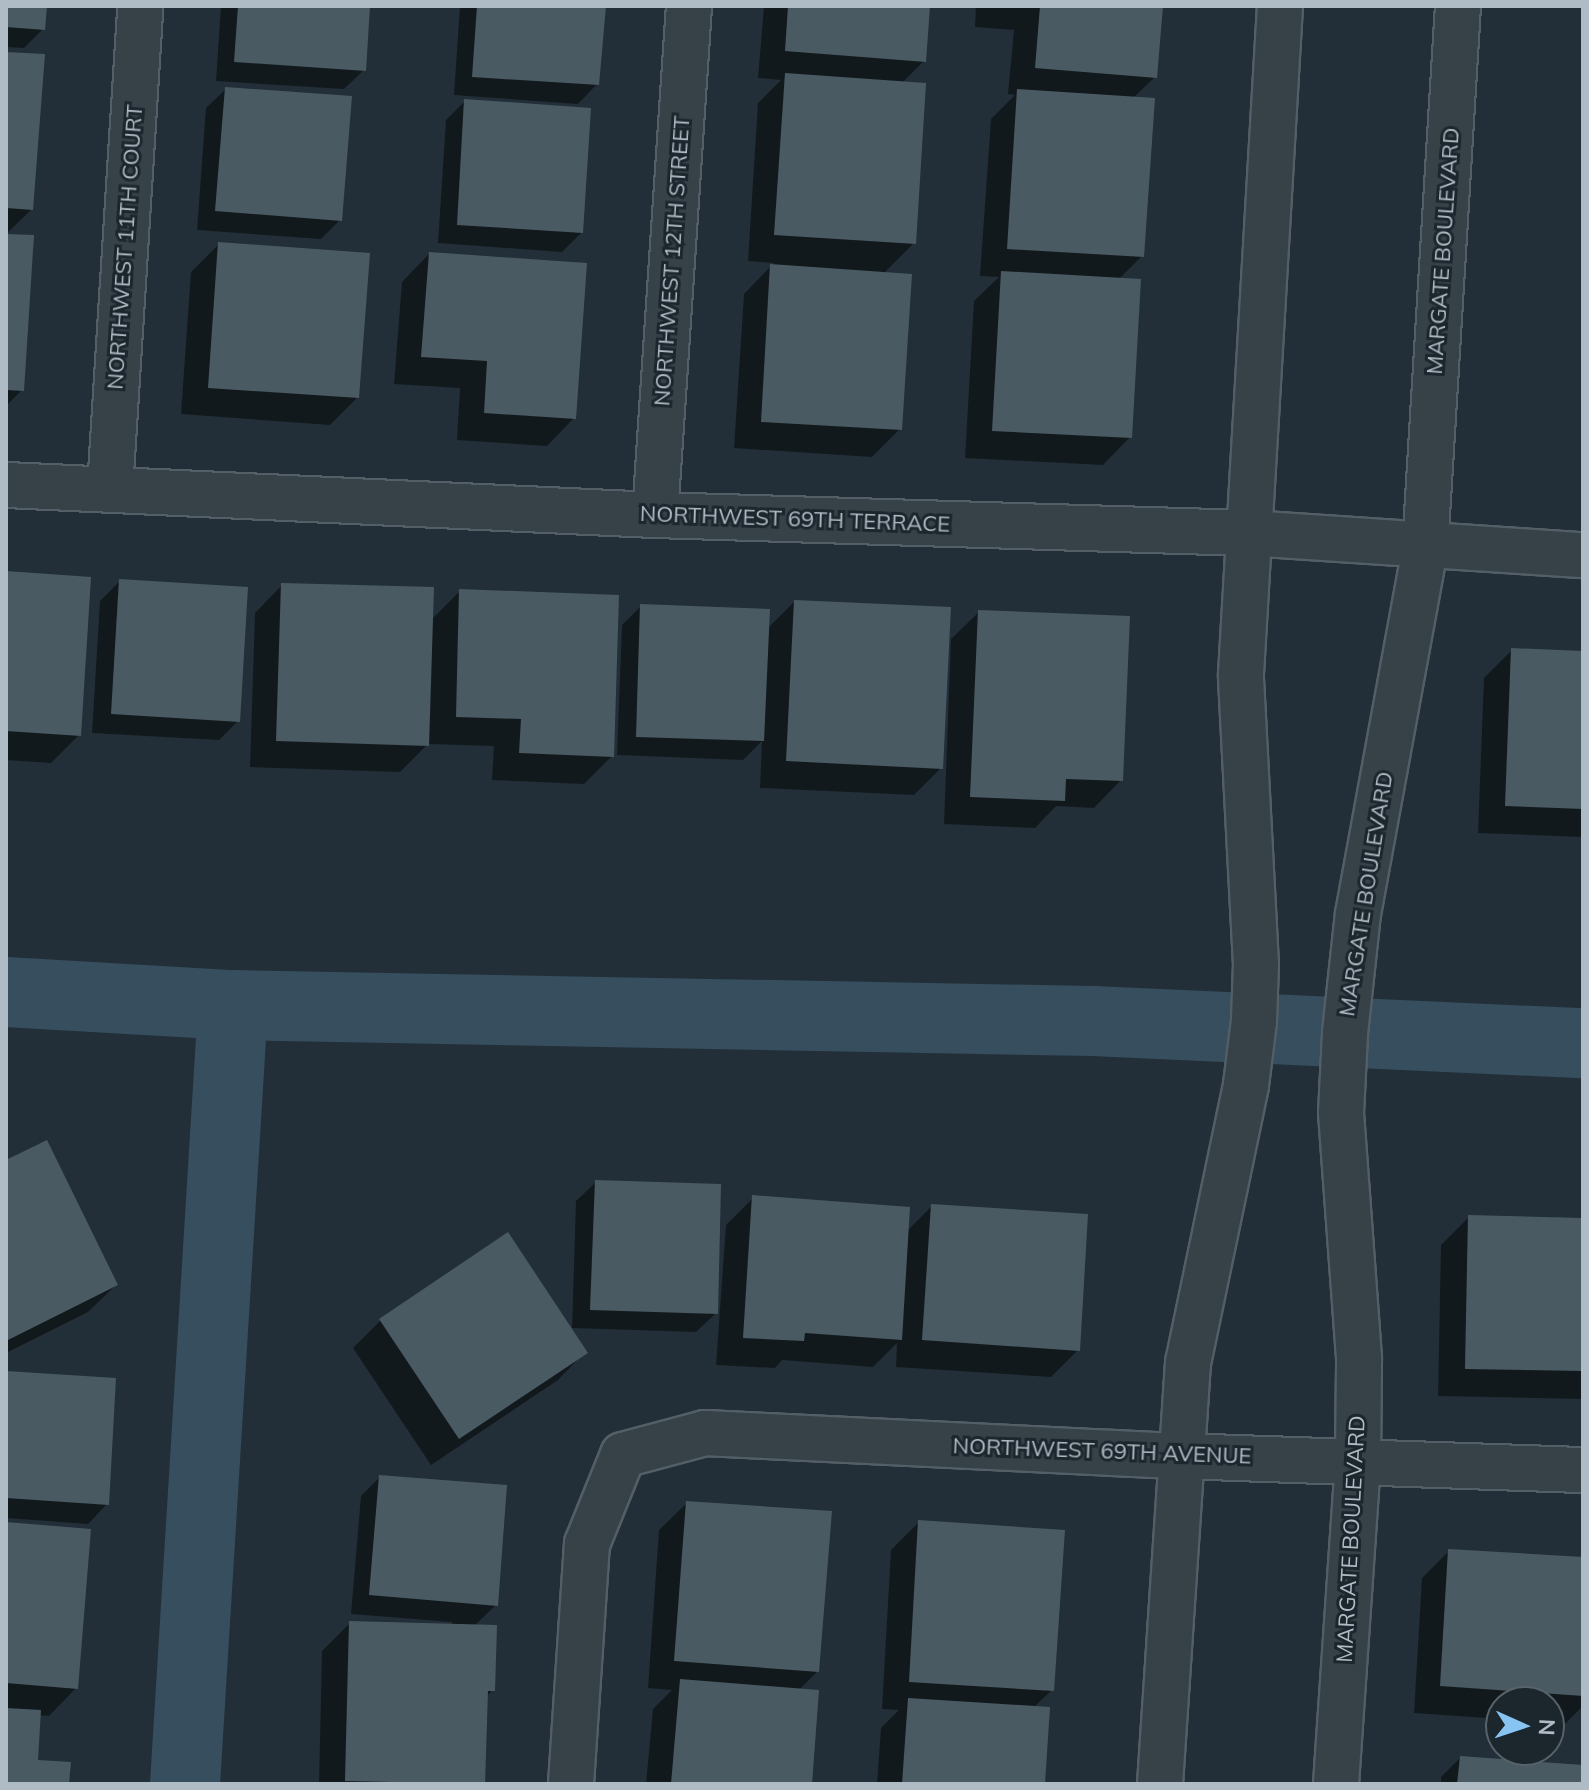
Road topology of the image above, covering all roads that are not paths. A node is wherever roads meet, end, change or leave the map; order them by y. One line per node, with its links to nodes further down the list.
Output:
1 (140, 6): 6 (street, NORTHWEST 11TH COURT)
2 (689, 6): 7 (street, NORTHWEST 12TH STREET)
3 (1280, 6): 8 (street)
4 (1458, 6): 9 (street, MARGATE BOULEVARD)
5 (6, 485): 6 (street, NORTHWEST 69TH TERRACE)
6 (110, 489): 7 (street, NORTHWEST 69TH TERRACE)
7 (655, 515): 8 (street, NORTHWEST 69TH TERRACE)
8 (1248, 533): 9 (street, NORTHWEST 69TH TERRACE); 11 (street)
9 (1425, 548): 10 (street, NORTHWEST 69TH TERRACE); 12 (street, MARGATE BOULEVARD)
10 (1583, 555)
11 (1180, 1456): 12 (street, NORTHWEST 69TH AVENUE); 14 (street, NORTHWEST 69TH AVENUE); 15 (street)
12 (1358, 1461): 13 (street, NORTHWEST 69TH AVENUE); 16 (street, MARGATE BOULEVARD)
13 (1583, 1470)
14 (571, 1784)
15 (1160, 1784)
16 (1336, 1784)

